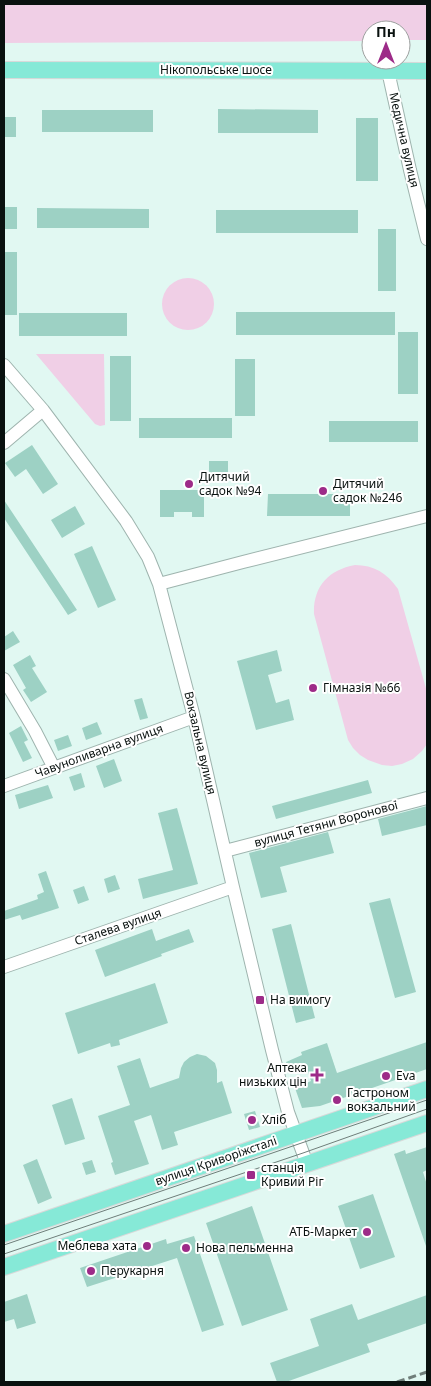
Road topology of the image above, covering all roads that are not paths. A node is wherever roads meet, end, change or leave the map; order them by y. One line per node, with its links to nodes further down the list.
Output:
1 (4, 70): 2 (main road, Нікопольське шосе)
2 (361, 70)
3 (388, 70): 6 (street, Медична вулиця)
4 (411, 70): 5 (main road, Нікопольське шосе)
5 (427, 70)
6 (427, 239)
7 (4, 365): 8 (street, Вокзальна вулиця)
8 (43, 410): 9 (street); 11 (street, Вокзальна вулиця)
9 (4, 443)
10 (427, 516): 11 (street)
11 (159, 584): 13 (street, Вокзальна вулиця)
12 (4, 678): 14 (street)
13 (194, 717): 14 (street, Чавуноливарна вулиця); 17 (street, Вокзальна вулиця)
14 (54, 768): 15 (street, Чавуноливарна вулиця)
15 (4, 786)
16 (427, 798): 17 (street, вулиця Тетяни Воронової)
17 (225, 851): 18 (street, Вокзальна вулиця)
18 (233, 887): 19 (street, Сталева вулиця); 22 (street, Вокзальна вулиця)
19 (4, 967)
20 (427, 1089): 22 (main road, вулиця Криворіжсталі)
21 (427, 1123): 23 (main road)
22 (296, 1134): 23 (street, Вокзальна вулиця); 24 (main road, вулиця Криворіжсталі)
23 (307, 1164): 25 (main road)
24 (4, 1234)
25 (4, 1267)

